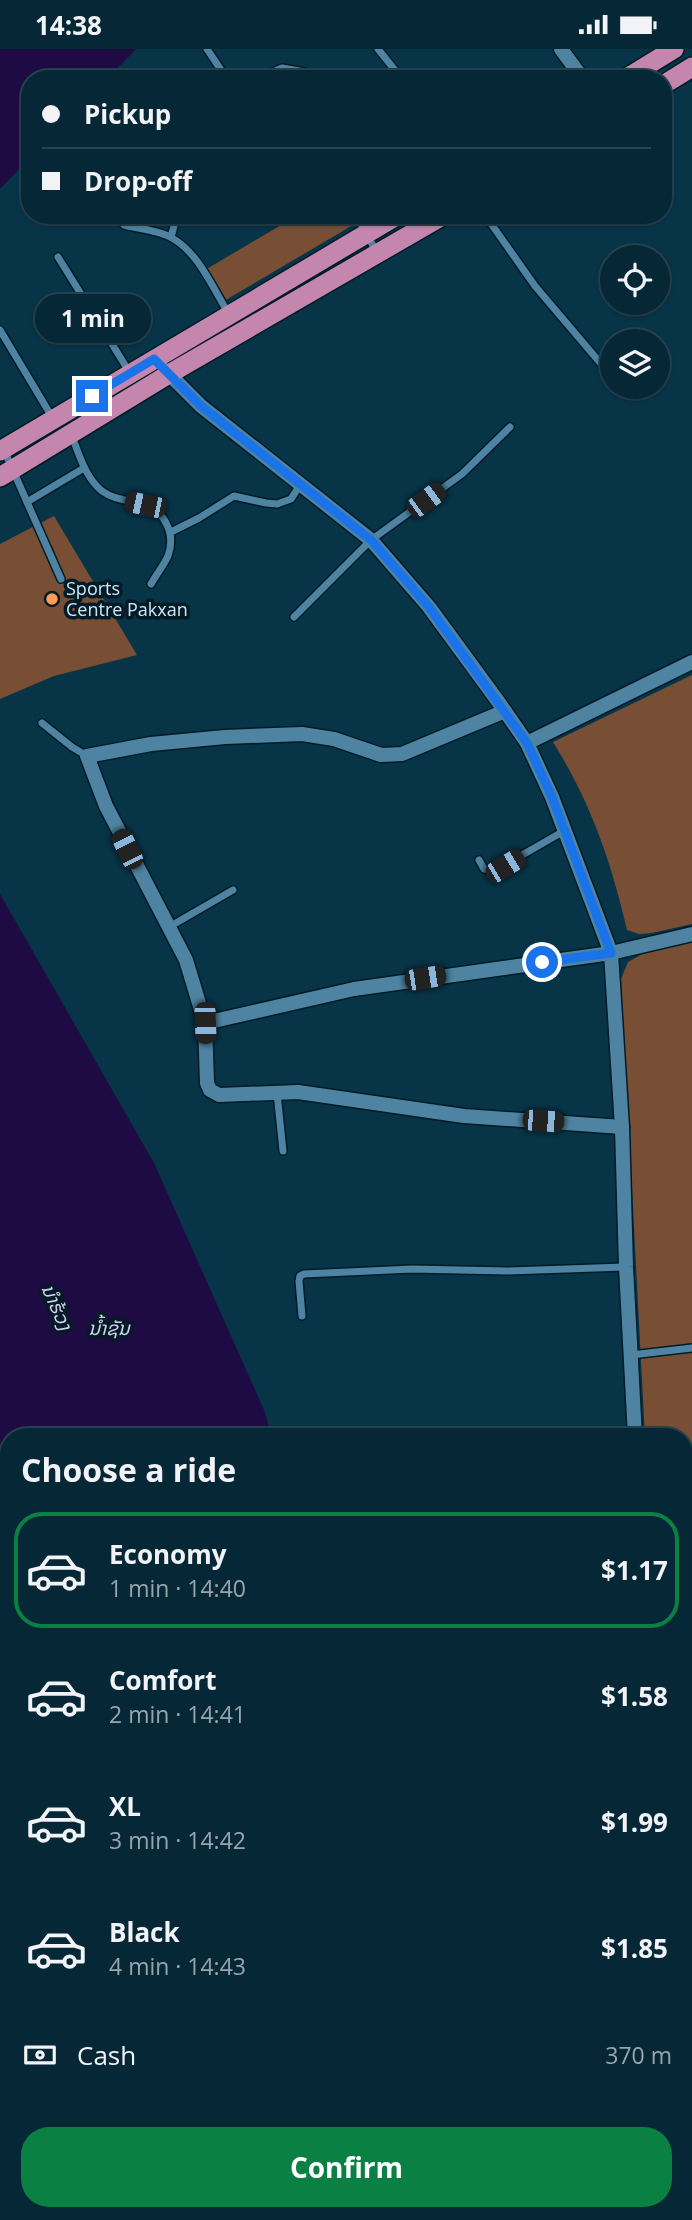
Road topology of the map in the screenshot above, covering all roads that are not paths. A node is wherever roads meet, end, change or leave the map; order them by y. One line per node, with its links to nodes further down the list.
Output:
1 (207, 49): 6 (lane)
2 (378, 49): 7 (lane)
3 (561, 49): 8 (street)
4 (674, 49): 9 (highway)
5 (692, 67): 10 (highway)
6 (221, 70)
7 (395, 70)
8 (576, 70)
9 (640, 70)
10 (672, 79)
11 (123, 224): 18 (lane)
12 (175, 224): 18 (lane)
13 (361, 224): 17 (lane)
14 (383, 224): 17 (highway)
15 (428, 224): 19 (highway)
16 (491, 224): 24 (lane)
17 (366, 234): 19 (lane); 21 (highway)
18 (171, 237): 21 (lane)
19 (377, 253): 26 (highway)
20 (58, 257): 25 (lane)
21 (229, 315): 23 (highway)
22 (0, 330): 27 (lane)
23 (154, 359): 25 (highway); 26 (street)
24 (600, 363)
25 (130, 373): 27 (highway)
26 (169, 374): 29 (highway); 33 (street)
27 (53, 419): 30 (highway)
28 (510, 427): 36 (lane)
29 (71, 434): 31 (lane); 32 (highway)
30 (2, 450): 32 (lane)
31 (84, 468): 34 (lane); 35 (lane)
32 (6, 473): 34 (lane)
33 (300, 485): 35 (lane); 36 (street)
34 (27, 502): 37 (lane)
35 (170, 532): 38 (lane)
36 (371, 540): 39 (lane); 41 (street)
37 (61, 579)
38 (151, 584)
39 (294, 617)
40 (692, 662): 43 (street)
41 (505, 711): 43 (street); 44 (street)
42 (42, 723): 44 (lane)
43 (527, 743): 45 (street)
44 (88, 756): 48 (street)
45 (565, 831): 46 (lane); 50 (street)
46 (479, 860)
47 (233, 890): 48 (lane)
48 (169, 927): 51 (street)
49 (692, 935): 50 (street)
50 (611, 953): 51 (street); 53 (street)
51 (205, 1023): 52 (street)
52 (277, 1093): 53 (street); 54 (lane)
53 (622, 1127): 55 (street)
54 (283, 1151)
55 (626, 1267): 56 (lane); 58 (street)
56 (302, 1316)
57 (692, 1348): 58 (lane)
58 (631, 1355): 59 (street)
59 (635, 1428)

